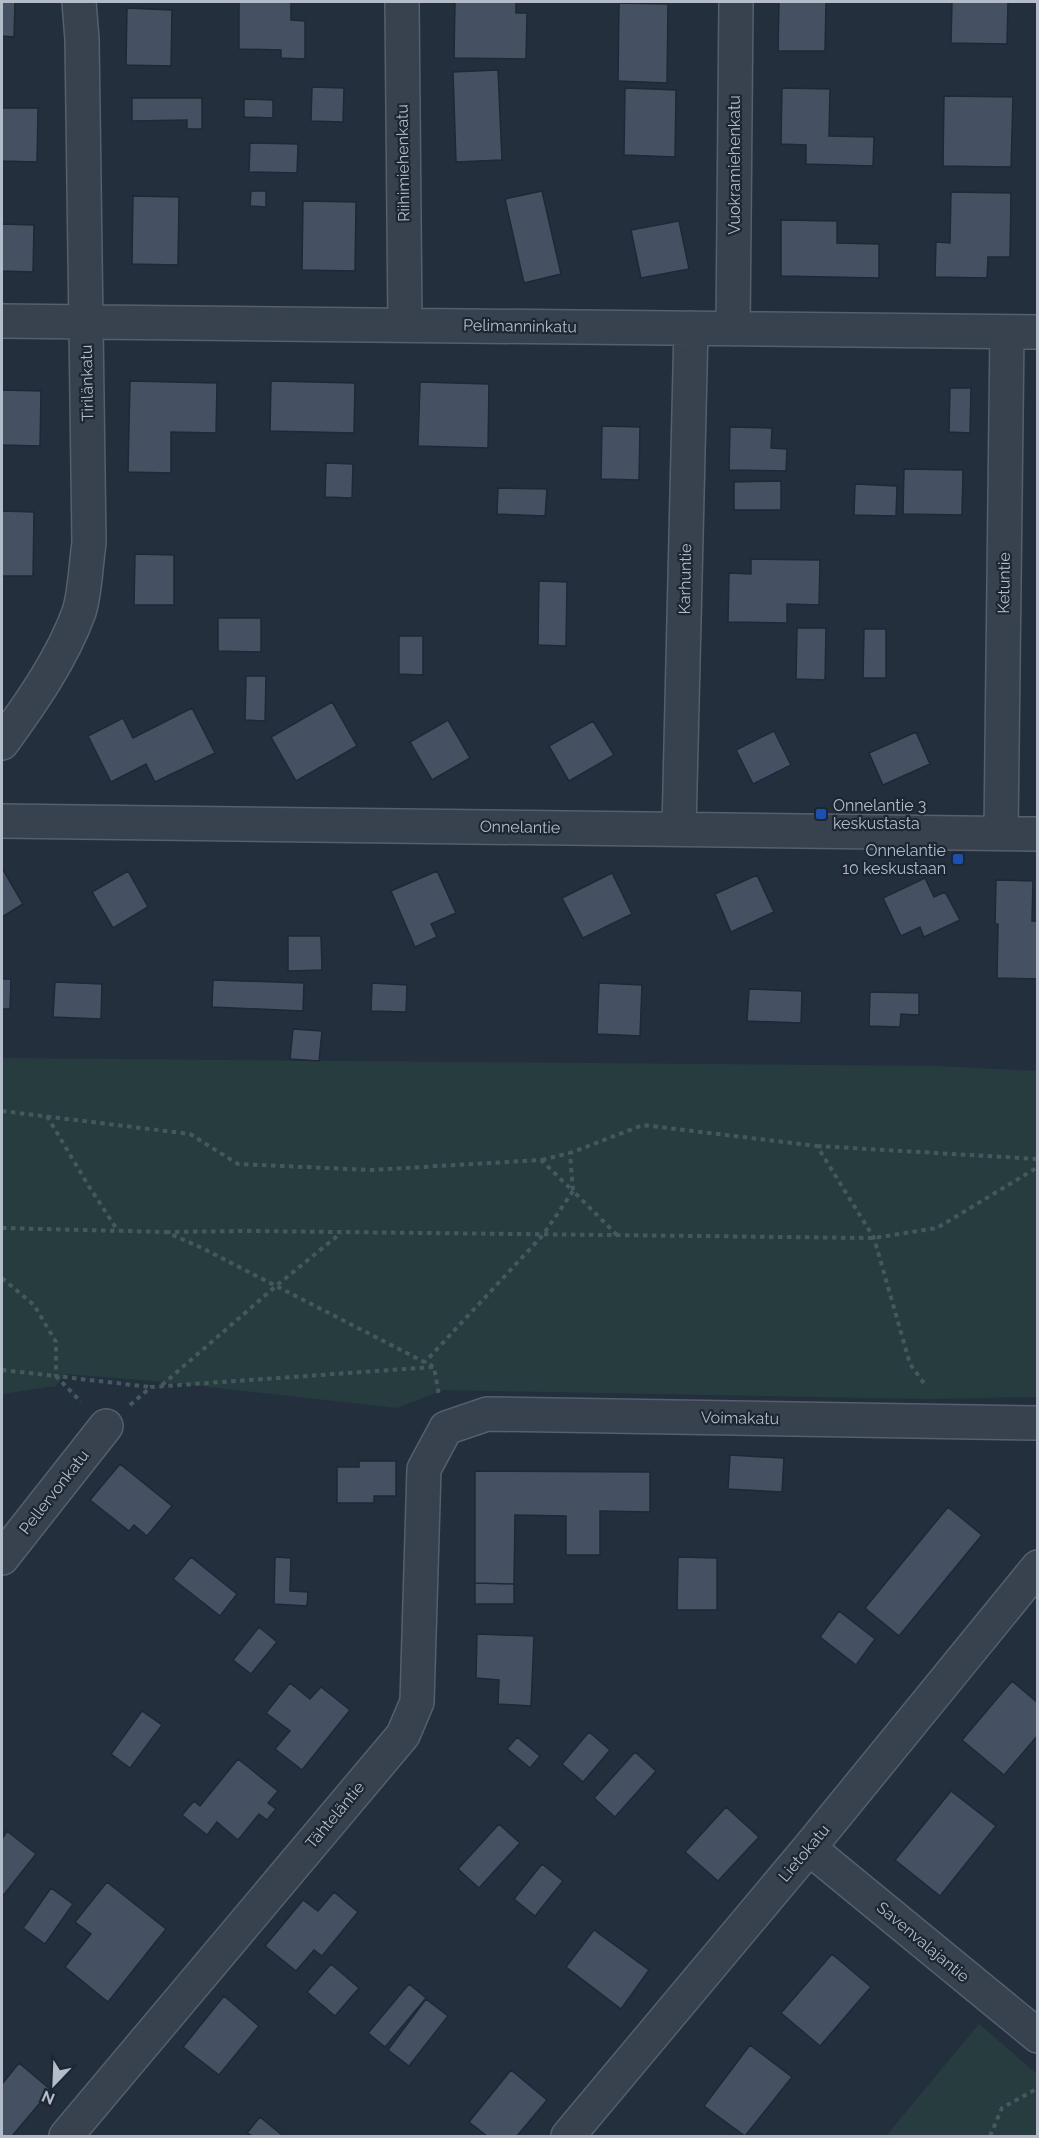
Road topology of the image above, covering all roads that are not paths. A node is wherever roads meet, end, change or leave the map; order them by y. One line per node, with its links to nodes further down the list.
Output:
1 (79, 2): 5 (street, Tirilänkatu)
2 (402, 2): 6 (street, Riihimiehenkatu)
3 (736, 2): 8 (street, Vuokramiehenkatu)
4 (2, 321): 5 (street, Pelimanninkatu)
5 (86, 323): 6 (street, Pelimanninkatu); 10 (street, Tirilänkatu)
6 (405, 324): 7 (street, Pelimanninkatu)
7 (691, 328): 8 (street, Pelimanninkatu); 12 (street, Karhuntie)
8 (733, 329): 9 (street, Pelimanninkatu)
9 (1022, 332): 13 (street, Ketuntie)
10 (2, 743)
11 (2, 821): 12 (street, Onnelantie)
12 (679, 829): 13 (street, Onnelantie)
13 (1001, 834): 14 (street, Onnelantie)
14 (1038, 834)
15 (1038, 1423): 17 (street, Voimakatu)
16 (106, 1426): 18 (street, Pellervonkatu)
17 (446, 1428): 22 (street, Tähteläntie)
18 (2, 1558)
19 (1038, 1567): 20 (street, Lietokatu)
20 (809, 1848): 21 (street, Savenvalajantie); 23 (street, Lietokatu)
21 (1038, 2036)
22 (66, 2136)
23 (568, 2136)

